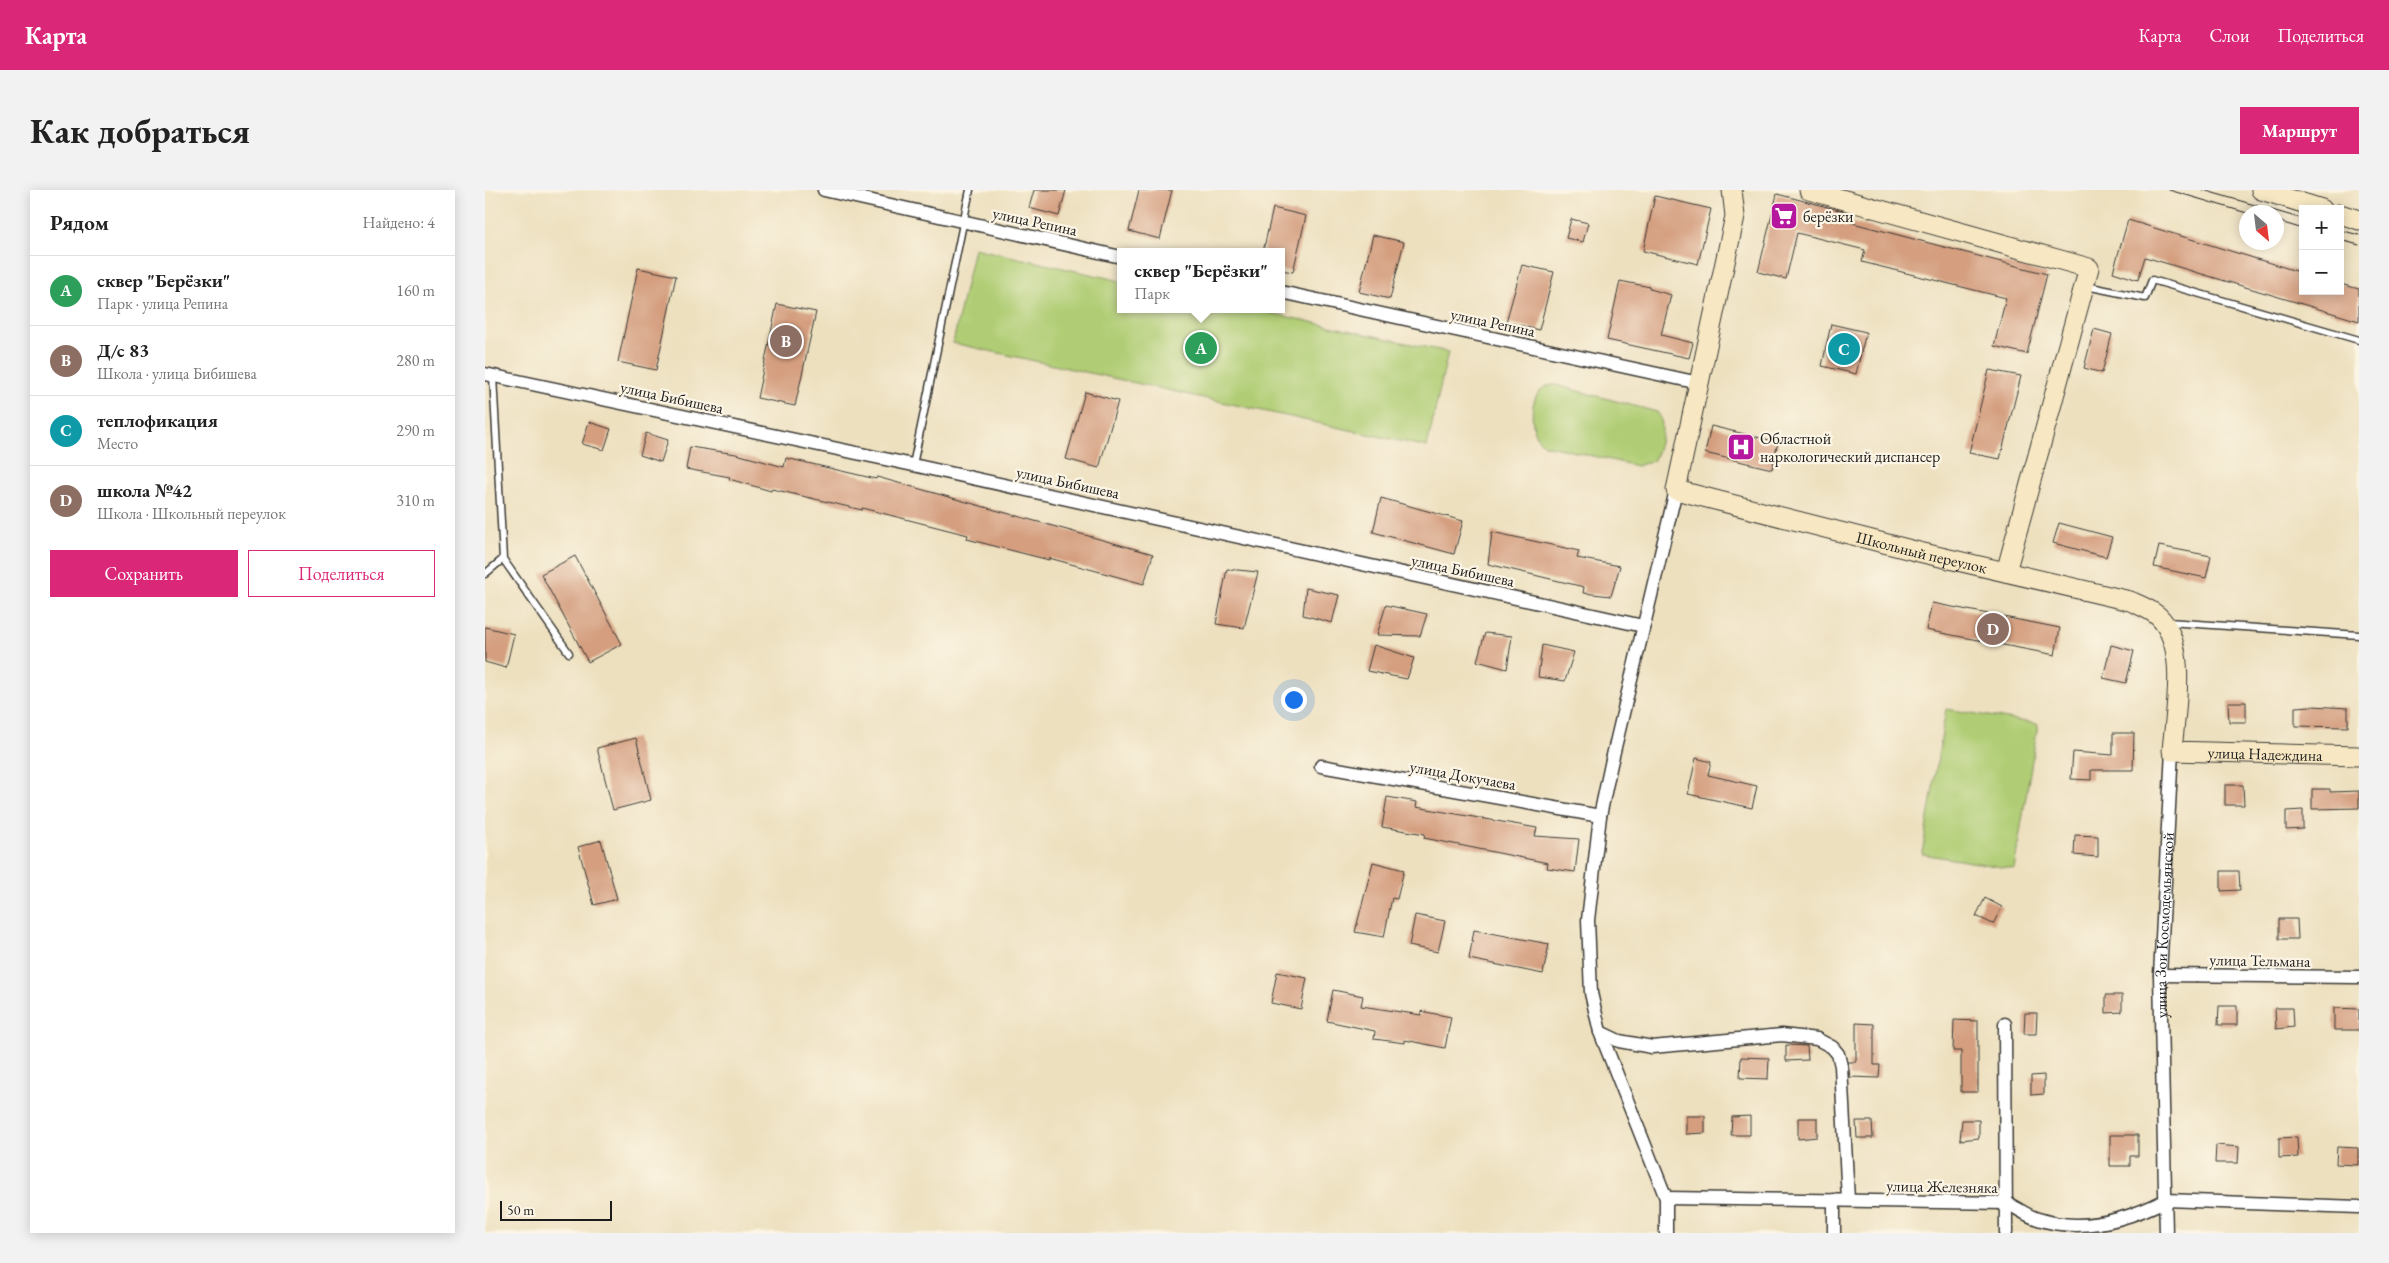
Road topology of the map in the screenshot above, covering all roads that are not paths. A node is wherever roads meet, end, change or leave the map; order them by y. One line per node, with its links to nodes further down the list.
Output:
1 (824, 190): 9 (street, улица Репина)
2 (969, 190): 9 (lane)
3 (1733, 190): 15 (street)
4 (1809, 190): 11 (street)
5 (2261, 190): 6 (street)
6 (2309, 205)
7 (2344, 215): 8 (street)
8 (2359, 220)
9 (962, 222): 10 (street, улица Репина); 16 (lane)
10 (1117, 256)
11 (2085, 286): 13 (lane); 19 (street)
12 (1285, 293): 15 (street, улица Репина)
13 (2359, 340)
14 (489, 375): 16 (street, улица Бибишева); 18 (lane)
15 (1699, 383): 17 (street)
16 (913, 465): 22 (street, улица Бибишева)
17 (1676, 490): 19 (street, Школьный переулок); 22 (street)
18 (503, 558): 20 (lane); 24 (lane)
19 (2006, 572): 21 (street, Школьный переулок)
20 (485, 574)
21 (2164, 622): 23 (lane); 25 (street, улица Зои Космодемьянской)
22 (1643, 626): 28 (street)
23 (2359, 635)
24 (569, 653)
25 (2172, 751): 26 (street, улица Надеждина); 29 (street, улица Зои Космодемьянской)
26 (2359, 756)
27 (1321, 766): 28 (street, улица Докучаева)
28 (1600, 816): 32 (street)
29 (2160, 975): 30 (street, улица Тельмана); 36 (street, улица Зои Космодемьянской)
30 (2359, 977)
31 (2005, 1024): 37 (street)
32 (1600, 1032): 33 (street); 35 (street)
33 (1666, 1198): 34 (street, улица Железняка); 39 (street)
34 (1834, 1200): 35 (street, улица Железняка); 40 (street)
35 (1848, 1200): 37 (street, улица Железняка)
36 (2166, 1200): 37 (street, улица Железняка); 38 (street, улица Железняка); 42 (street, улица Зои Космодемьянской)
37 (2007, 1203): 41 (street)
38 (2359, 1207)
39 (1666, 1233)
40 (1834, 1233)
41 (2005, 1233)
42 (2167, 1233)

